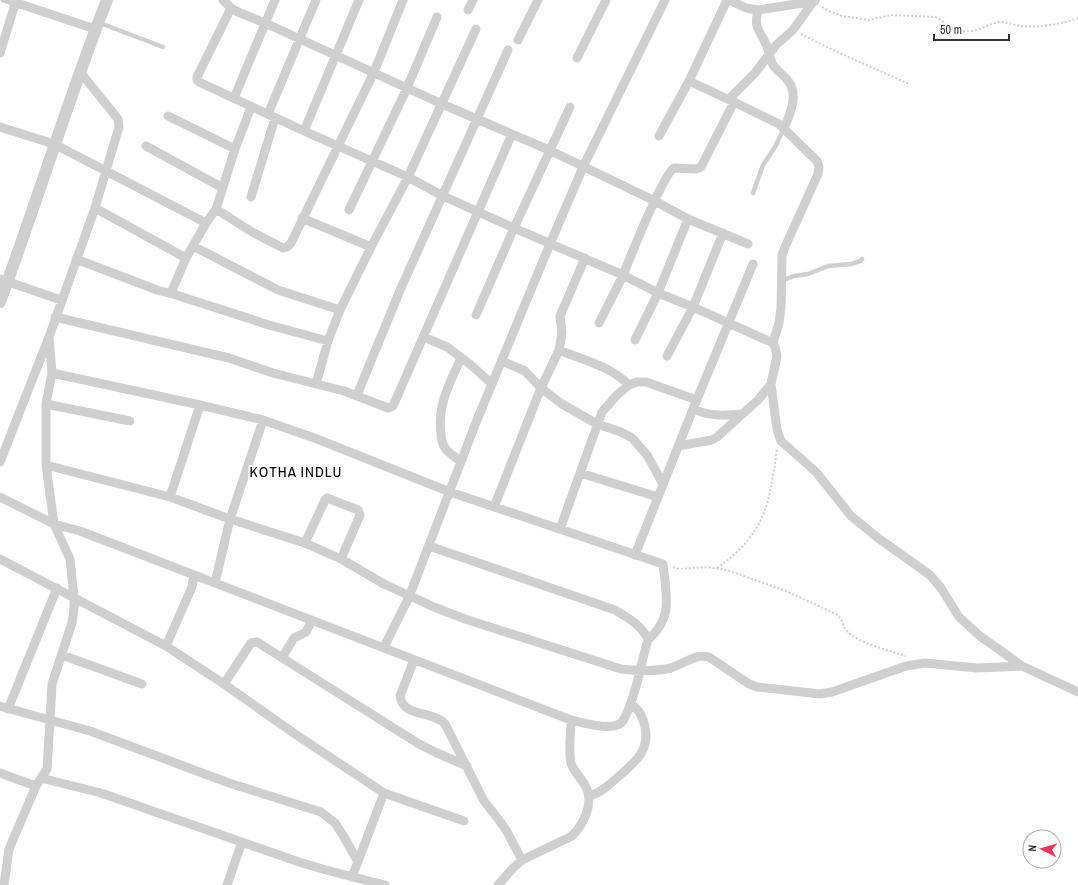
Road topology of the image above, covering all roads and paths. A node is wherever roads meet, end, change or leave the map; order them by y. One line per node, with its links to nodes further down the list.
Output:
1 (3, 0): 14 (lane)
2 (107, 0): 21 (street)
3 (275, 0): 20 (street)
4 (316, 0): 24 (street)
5 (360, 0): 30 (street)
6 (403, 0): 32 (street)
7 (473, 0): 16 (street)
8 (538, 0): 25 (street)
9 (606, 0): 31 (street)
10 (665, 0): 56 (street)
11 (728, 0): 17 (street); 34 (street)
12 (816, 1): 15 (street); 19 (path); 23 (street)
13 (228, 3): 20 (street); 37 (street)
14 (15, 4): 21 (street); 28 (street)
15 (773, 4): 17 (street)
16 (468, 10)
17 (758, 10): 29 (street)
18 (438, 17): 36 (street)
19 (1078, 18)
20 (265, 23): 24 (street); 37 (street)
21 (97, 26): 26 (lane); 33 (street)
22 (476, 30): 39 (street)
23 (792, 30): 29 (street); 35 (path)
24 (300, 39): 30 (street); 43 (street)
25 (518, 40)
26 (164, 46)
27 (508, 50): 44 (street)
28 (0, 53)
29 (769, 54): 38 (street); 46 (street)
30 (335, 55): 32 (street); 47 (street)
31 (577, 58)
32 (374, 72): 36 (street); 51 (street)
33 (81, 73): 50 (street); 57 (street)
34 (690, 81): 38 (street); 49 (street)
35 (909, 84)
36 (407, 88): 39 (street); 55 (street)
37 (234, 98): 40 (street)
38 (732, 100): 46 (street); 63 (street)
39 (442, 104): 44 (street); 58 (street)
40 (251, 107): 43 (street); 53 (street)
41 (570, 107): 54 (street)
42 (168, 116): 53 (street)
43 (271, 116): 47 (street); 62 (street)
44 (478, 120): 48 (street); 61 (street)
45 (0, 128): 50 (street)
46 (784, 128): 60 (lane); 84 (street)
47 (304, 131): 51 (street)
48 (512, 134): 54 (street); 67 (street)
49 (659, 136)
50 (54, 144): 57 (street); 83 (street)
51 (338, 145): 55 (street); 68 (street)
52 (146, 146): 59 (street)
53 (235, 150): 59 (street)
54 (549, 150): 56 (street); 71 (street)
55 (373, 161): 58 (street); 66 (street)
56 (583, 167): 63 (street); 73 (street)
57 (105, 170): 64 (street); 70 (street)
58 (408, 177): 61 (street); 76 (street)
59 (223, 188): 65 (street)
60 (753, 193)
61 (443, 196): 67 (street); 110 (street)
62 (251, 197)
63 (655, 201): 69 (street); 82 (street)
64 (94, 208): 77 (street); 79 (street)
65 (216, 209): 68 (street); 70 (street)
66 (349, 210)
67 (479, 211): 71 (street); 96 (street)
68 (302, 218): 76 (street)
69 (688, 219): 72 (street); 85 (street)
70 (206, 223): 75 (street)
71 (514, 228): 73 (street); 91 (street)
72 (723, 233): 74 (street); 89 (street)
73 (550, 244): 78 (street); 103 (street)
74 (748, 244)
75 (193, 246): 77 (street); 90 (street)
76 (371, 246): 90 (street)
77 (186, 258): 86 (street)
78 (585, 258): 82 (street); 100 (street)
79 (76, 259): 86 (street); 87 (street)
80 (862, 259): 84 (lane)
81 (752, 264): 94 (street)
82 (623, 275): 85 (street); 93 (street)
83 (4, 280): 87 (street); 88 (street)
84 (781, 280): 99 (street)
85 (658, 293): 89 (street); 97 (street)
86 (170, 294): 98 (street)
87 (61, 300): 92 (street)
88 (0, 302)
89 (693, 307): 94 (street); 101 (street)
90 (340, 310): 98 (street)
91 (476, 315)
92 (55, 318): 95 (street); 105 (street)
93 (599, 323)
94 (729, 323): 99 (street); 111 (street)
95 (49, 337): 104 (street); 121 (street)
96 (424, 337): 102 (street); 110 (street)
97 (635, 340)
98 (328, 341): 105 (street)
99 (773, 343): 107 (street)
100 (559, 350): 108 (street); 109 (street)
101 (667, 356)
102 (460, 358): 106 (street); 122 (street)
103 (502, 361): 106 (street); 109 (street)
104 (52, 373): 112 (street); 113 (street)
105 (316, 384): 110 (street)
106 (492, 384): 122 (street)
107 (771, 384): 115 (street); 119 (street)
108 (629, 386): 111 (street); 118 (street)
109 (542, 388): 118 (street); 130 (street)
110 (357, 395)
111 (697, 400): 114 (street)
112 (46, 404): 117 (street); 123 (street)
113 (200, 404): 116 (street); 128 (street)
114 (693, 409): 115 (street); 120 (street)
115 (742, 414): 120 (street)
116 (263, 420): 126 (street); 131 (street)
117 (130, 421)
118 (597, 424): 124 (street); 125 (street)
119 (779, 437): 140 (path); 154 (street)
120 (678, 446): 125 (street)
121 (0, 462)
122 (462, 462): 126 (street)
123 (46, 465): 128 (street); 132 (street)
124 (580, 473): 129 (street); 133 (street)
125 (663, 484): 129 (street)
126 (450, 492): 130 (street); 135 (street)
127 (0, 497): 132 (street)
128 (170, 497): 131 (street)
129 (658, 497): 136 (street)
130 (494, 507): 133 (street)
131 (230, 519): 134 (street); 142 (street)
132 (54, 524): 141 (street); 144 (street)
133 (560, 529): 136 (street)
134 (305, 543): 138 (street); 138 (street)
135 (429, 546): 145 (street); 147 (street)
136 (635, 554): 139 (street)
137 (0, 559): 143 (street)
138 (341, 559): 145 (street)
139 (663, 564): 140 (path); 147 (street)
140 (717, 568): 151 (path)
141 (194, 575): 142 (street); 148 (street)
142 (215, 583): 146 (street)
143 (57, 588): 144 (street); 160 (street)
144 (74, 597): 148 (street); 150 (street)
145 (409, 597): 149 (street); 155 (street)
146 (312, 620): 149 (street); 152 (street)
147 (648, 640): 155 (street)
148 (166, 646): 157 (street)
149 (384, 647): 153 (street)
150 (62, 655): 156 (street); 161 (street)
151 (909, 657)
152 (282, 658): 157 (street); 163 (street)
153 (414, 660): 162 (street); 163 (street)
154 (1022, 666): 155 (street); 158 (street)
155 (639, 672): 159 (street)
156 (142, 684)
157 (224, 684): 166 (street)
158 (1078, 692)
159 (630, 704): 162 (street); 167 (street)
160 (4, 707): 161 (street)
161 (50, 720): 165 (street); 173 (street)
162 (572, 720): 167 (street)
163 (466, 766): 172 (street)
164 (0, 773): 165 (street)
165 (39, 782): 169 (street); 171 (street)
166 (384, 793): 168 (street); 173 (street)
167 (589, 796): 172 (street)
168 (464, 821)
169 (242, 842): 174 (street); 176 (street)
170 (0, 846): 171 (street)
171 (9, 849): 175 (street)
172 (522, 860): 178 (street)
173 (358, 862): 174 (street)
174 (352, 877): 177 (street)
175 (4, 885)
176 (227, 885)
177 (386, 885)
178 (498, 885)

